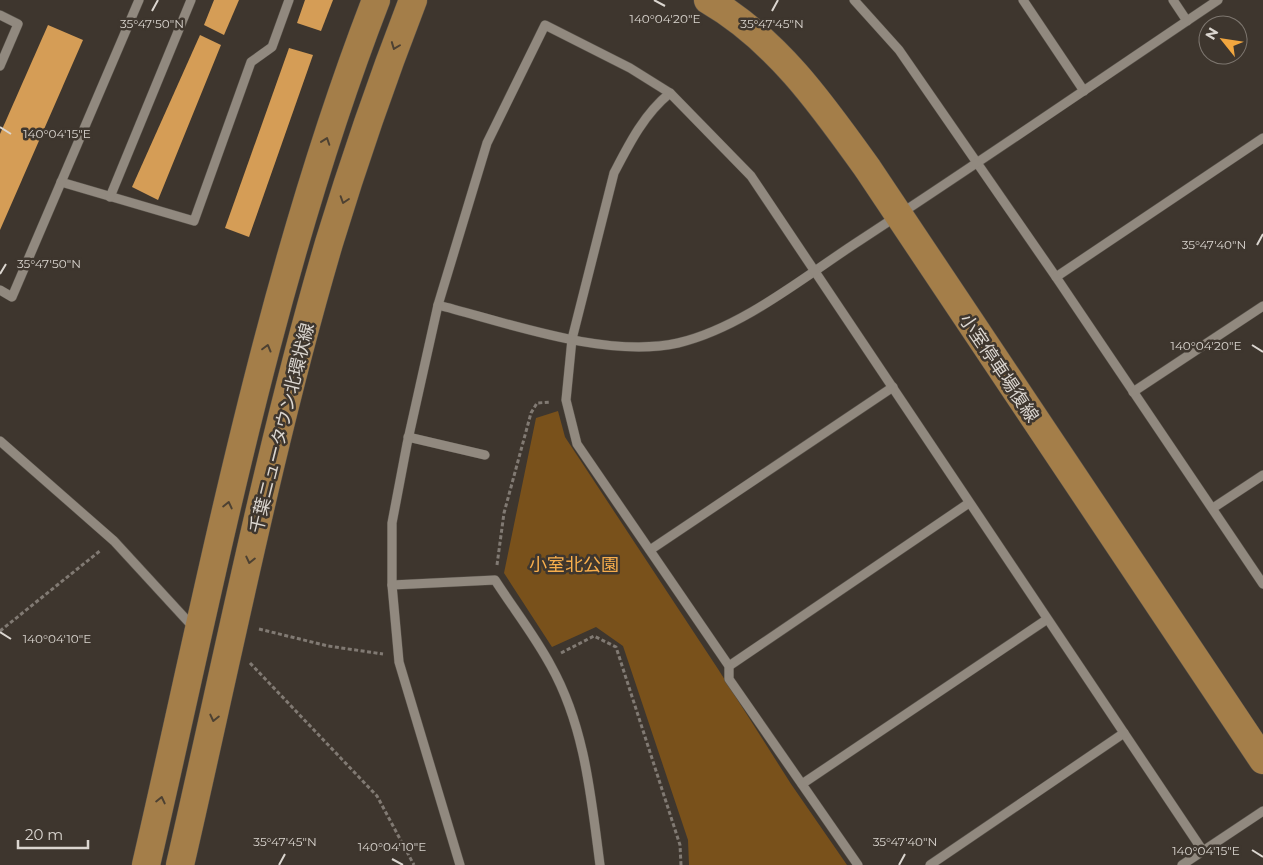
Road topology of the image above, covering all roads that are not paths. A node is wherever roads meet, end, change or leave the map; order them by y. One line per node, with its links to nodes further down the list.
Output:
1 (139, 0): 18 (street)
2 (192, 0): 19 (street)
3 (289, 0): 19 (street)
4 (376, 0): 39 (main road, 千葉ニュータウン北環状線, one-way to 4)
5 (413, 0): 47 (main road, 千葉ニュータウン北環状線, one-way to 47)
6 (708, 0): 20 (main road, 小室停車場復線)
7 (854, 0): 17 (street)
8 (1023, 0): 14 (street)
9 (1173, 0): 12 (street)
10 (1218, 0): 12 (street)
11 (0, 15): 13 (street)
12 (1187, 21): 14 (street)
13 (0, 66)
14 (1084, 91): 17 (street)
15 (670, 94): 21 (street); 24 (street); 26 (street)
16 (1263, 138): 22 (street)
17 (977, 163): 20 (street); 22 (street)
18 (61, 182): 19 (street); 23 (street)
19 (110, 197)
20 (898, 216): 21 (street); 42 (main road, 小室停車場復線)
21 (814, 270): 26 (street); 27 (street)
22 (1056, 277): 28 (street)
23 (0, 290)
24 (438, 305): 26 (street); 29 (street)
25 (1263, 306): 28 (street)
26 (572, 339): 35 (street)
27 (893, 387): 33 (street); 35 (street)
28 (1133, 392): 34 (street)
29 (408, 437): 31 (street); 37 (street)
30 (0, 441): 39 (street)
31 (485, 455)
32 (1263, 475): 34 (street)
33 (969, 503): 38 (street); 40 (street)
34 (1213, 508): 36 (street)
35 (650, 550): 40 (street)
36 (1263, 584)
37 (392, 585): 48 (street); 49 (street)
38 (1046, 620): 41 (street); 43 (street)
39 (199, 634): 46 (main road, 千葉ニュータウン北環状線, one-way to 39)
40 (729, 666): 43 (street)
41 (1124, 733): 45 (street); 51 (street)
42 (1263, 760)
43 (802, 784): 50 (street)
44 (1263, 812): 45 (street)
45 (1203, 851): 52 (street)
46 (146, 865)
47 (180, 865)
48 (460, 865)
49 (600, 865)
50 (858, 865)
51 (930, 865)
52 (1182, 865)

